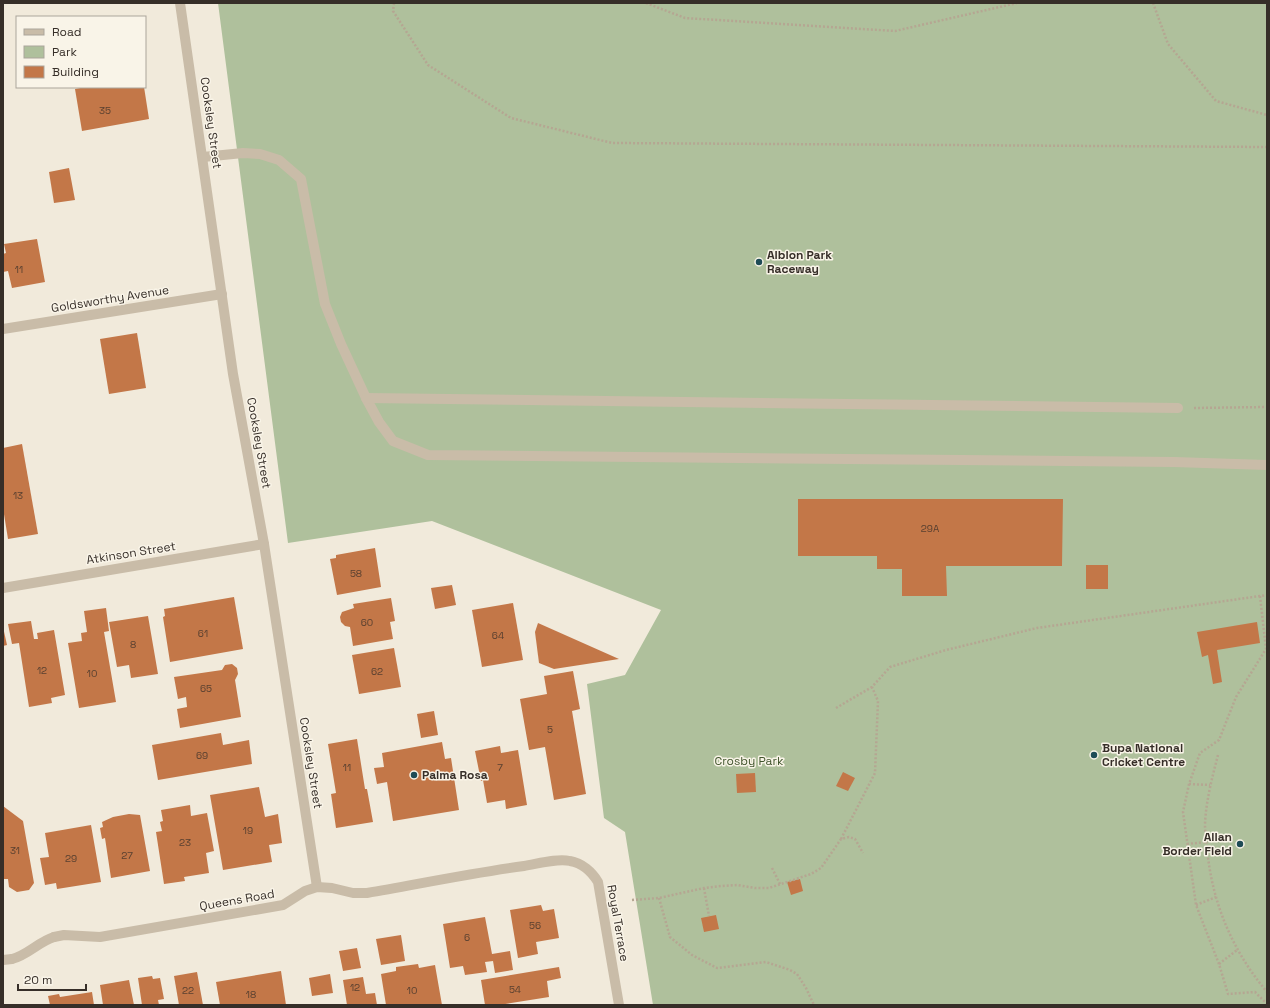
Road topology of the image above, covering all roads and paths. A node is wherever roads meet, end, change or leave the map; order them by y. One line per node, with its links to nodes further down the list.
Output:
1 (180, 3): 8 (street, Cooksley Street)
2 (394, 3): 7 (path)
3 (646, 3): 4 (path)
4 (1017, 3)
5 (1153, 3): 6 (path)
6 (1267, 115)
7 (1267, 147)
8 (203, 157): 9 (street, Cooksley Street); 11 (street)
9 (222, 294): 10 (street, Goldsworthy Avenue); 15 (street, Cooksley Street)
10 (3, 329)
11 (366, 398): 13 (street); 14 (street)
12 (1267, 407): 13 (path)
13 (1178, 408)
14 (1267, 465)
15 (264, 544): 16 (street, Atkinson Street); 30 (street, Cooksley Street)
16 (3, 588)
17 (1267, 595): 18 (path)
18 (1260, 596): 19 (path); 22 (path)
19 (872, 687): 20 (path); 24 (path)
20 (836, 708)
21 (1218, 755): 23 (path)
22 (1189, 784): 23 (path); 26 (path)
23 (1210, 785): 25 (path)
24 (841, 839): 27 (path); 29 (path)
25 (1206, 842): 26 (path); 33 (path)
26 (1187, 844): 35 (path)
27 (863, 853)
28 (772, 868): 29 (path)
29 (780, 884): 31 (path)
30 (317, 887): 38 (street, Queens Road); 42 (street, Royal Terrace)
31 (704, 888): 32 (path); 36 (path)
32 (659, 898): 34 (path); 43 (path)
33 (1216, 898): 35 (path); 37 (path)
34 (632, 900)
35 (1196, 905): 39 (path)
36 (709, 916)
37 (1237, 950): 39 (path); 40 (path)
38 (8, 959)
39 (1219, 964): 41 (path)
40 (1267, 992)
41 (1267, 1004)
42 (619, 1005)
43 (814, 1005)

